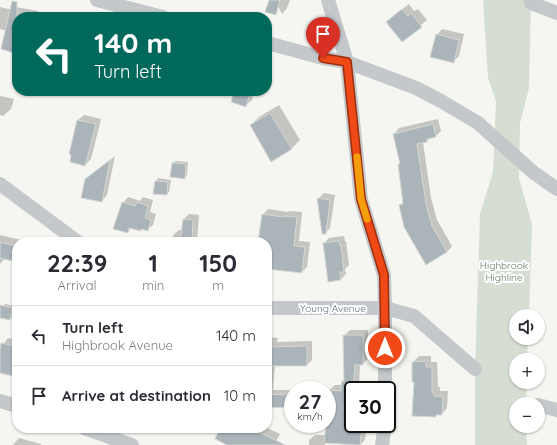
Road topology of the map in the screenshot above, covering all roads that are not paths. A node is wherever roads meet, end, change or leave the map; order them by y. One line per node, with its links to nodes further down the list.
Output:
1 (97, 0): 4 (street)
2 (328, 0): 7 (street)
3 (531, 3): 5 (street)
4 (144, 12)
5 (557, 13)
6 (272, 44): 7 (street)
7 (347, 62): 9 (street); 12 (street)
8 (0, 184): 10 (street)
9 (557, 189)
10 (71, 237)
11 (272, 308): 12 (street, Young Avenue)
12 (385, 308): 13 (street, Young Avenue); 14 (street)
13 (475, 369)
14 (385, 381)
15 (0, 401): 16 (street)
16 (12, 405)
17 (545, 407): 18 (street)
18 (557, 410)
19 (98, 433): 21 (street)
20 (384, 433): 22 (street)
21 (132, 445)
22 (382, 445)

